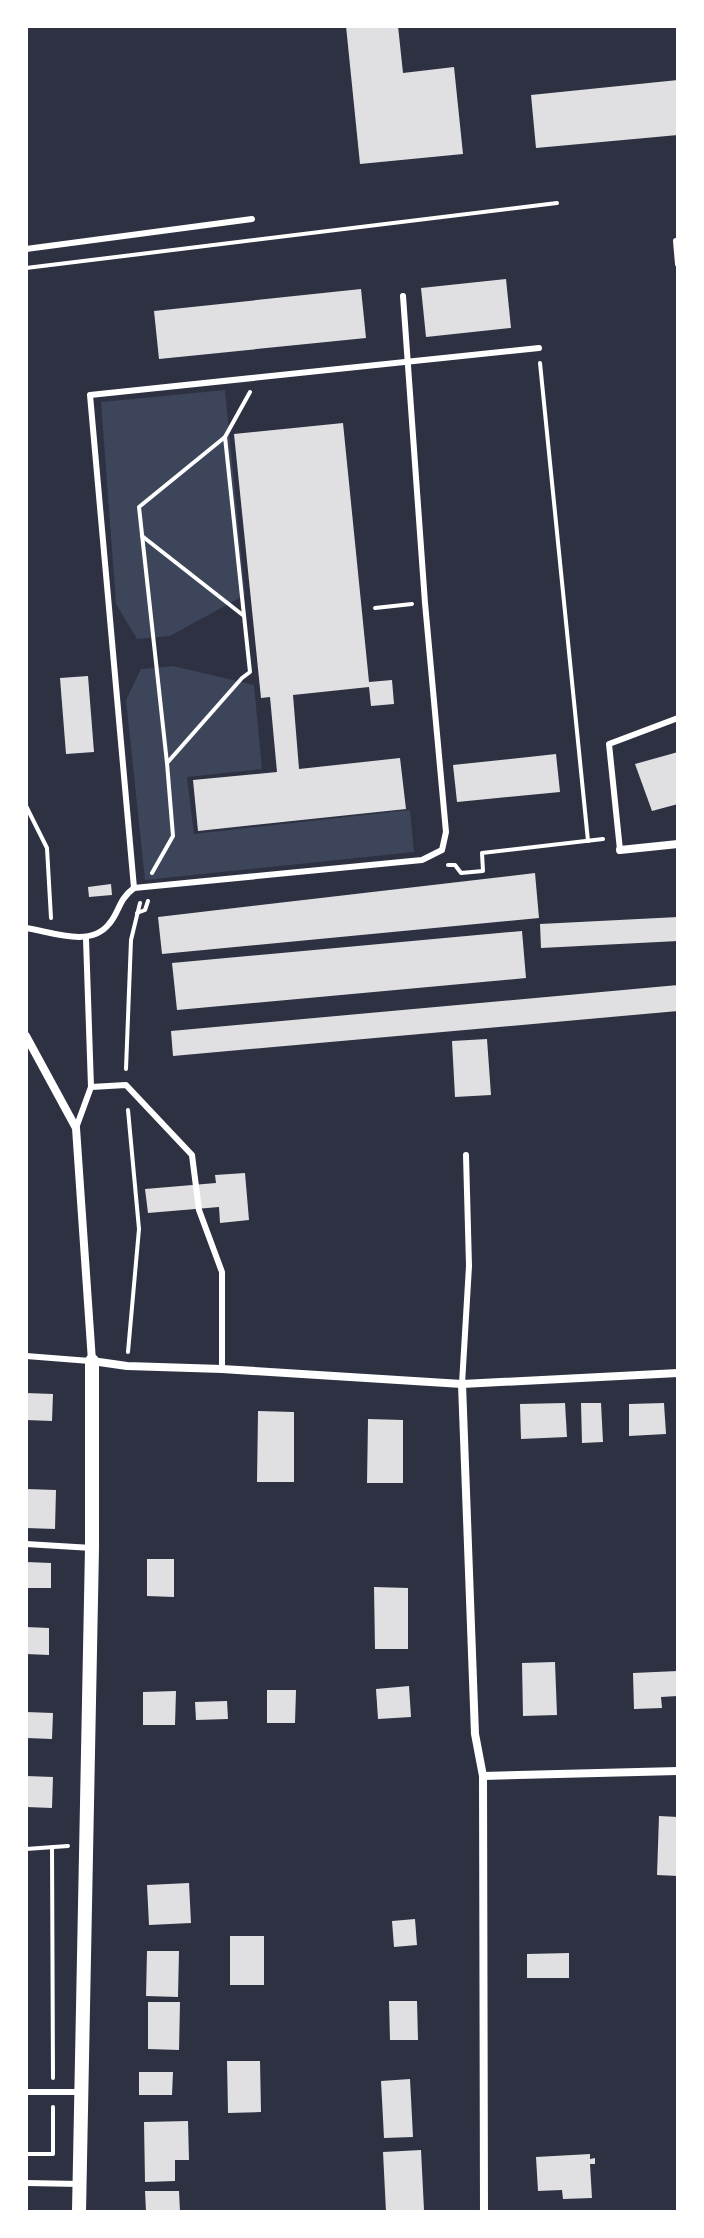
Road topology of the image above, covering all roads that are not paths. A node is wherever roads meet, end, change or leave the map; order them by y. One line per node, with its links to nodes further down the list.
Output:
1 (252, 219): 3 (lane)
2 (676, 241): 4 (lane)
3 (26, 249)
4 (678, 264)
5 (403, 296): 7 (lane)
6 (539, 348): 7 (lane)
7 (406, 363): 11 (lane); 11 (lane)
8 (678, 718): 10 (lane)
9 (678, 844): 10 (street)
10 (620, 850)
11 (134, 888): 13 (lane)
12 (26, 928): 13 (lane)
13 (86, 939): 15 (lane)
14 (26, 1036): 16 (street)
15 (91, 1087): 16 (lane); 20 (lane)
16 (76, 1128): 19 (street)
17 (466, 1155): 22 (lane)
18 (26, 1356): 19 (lane)
19 (92, 1361): 20 (street); 24 (street)
20 (222, 1369): 22 (street)
21 (678, 1373): 22 (street)
22 (462, 1384): 26 (street)
23 (26, 1544): 24 (lane)
24 (92, 1548): 28 (street)
25 (678, 1771): 26 (street)
26 (483, 1776): 32 (street)
27 (26, 2092): 28 (lane)
28 (82, 2092): 30 (street)
29 (26, 2183): 30 (lane)
30 (80, 2184): 31 (street)
31 (79, 2212)
32 (484, 2212)

